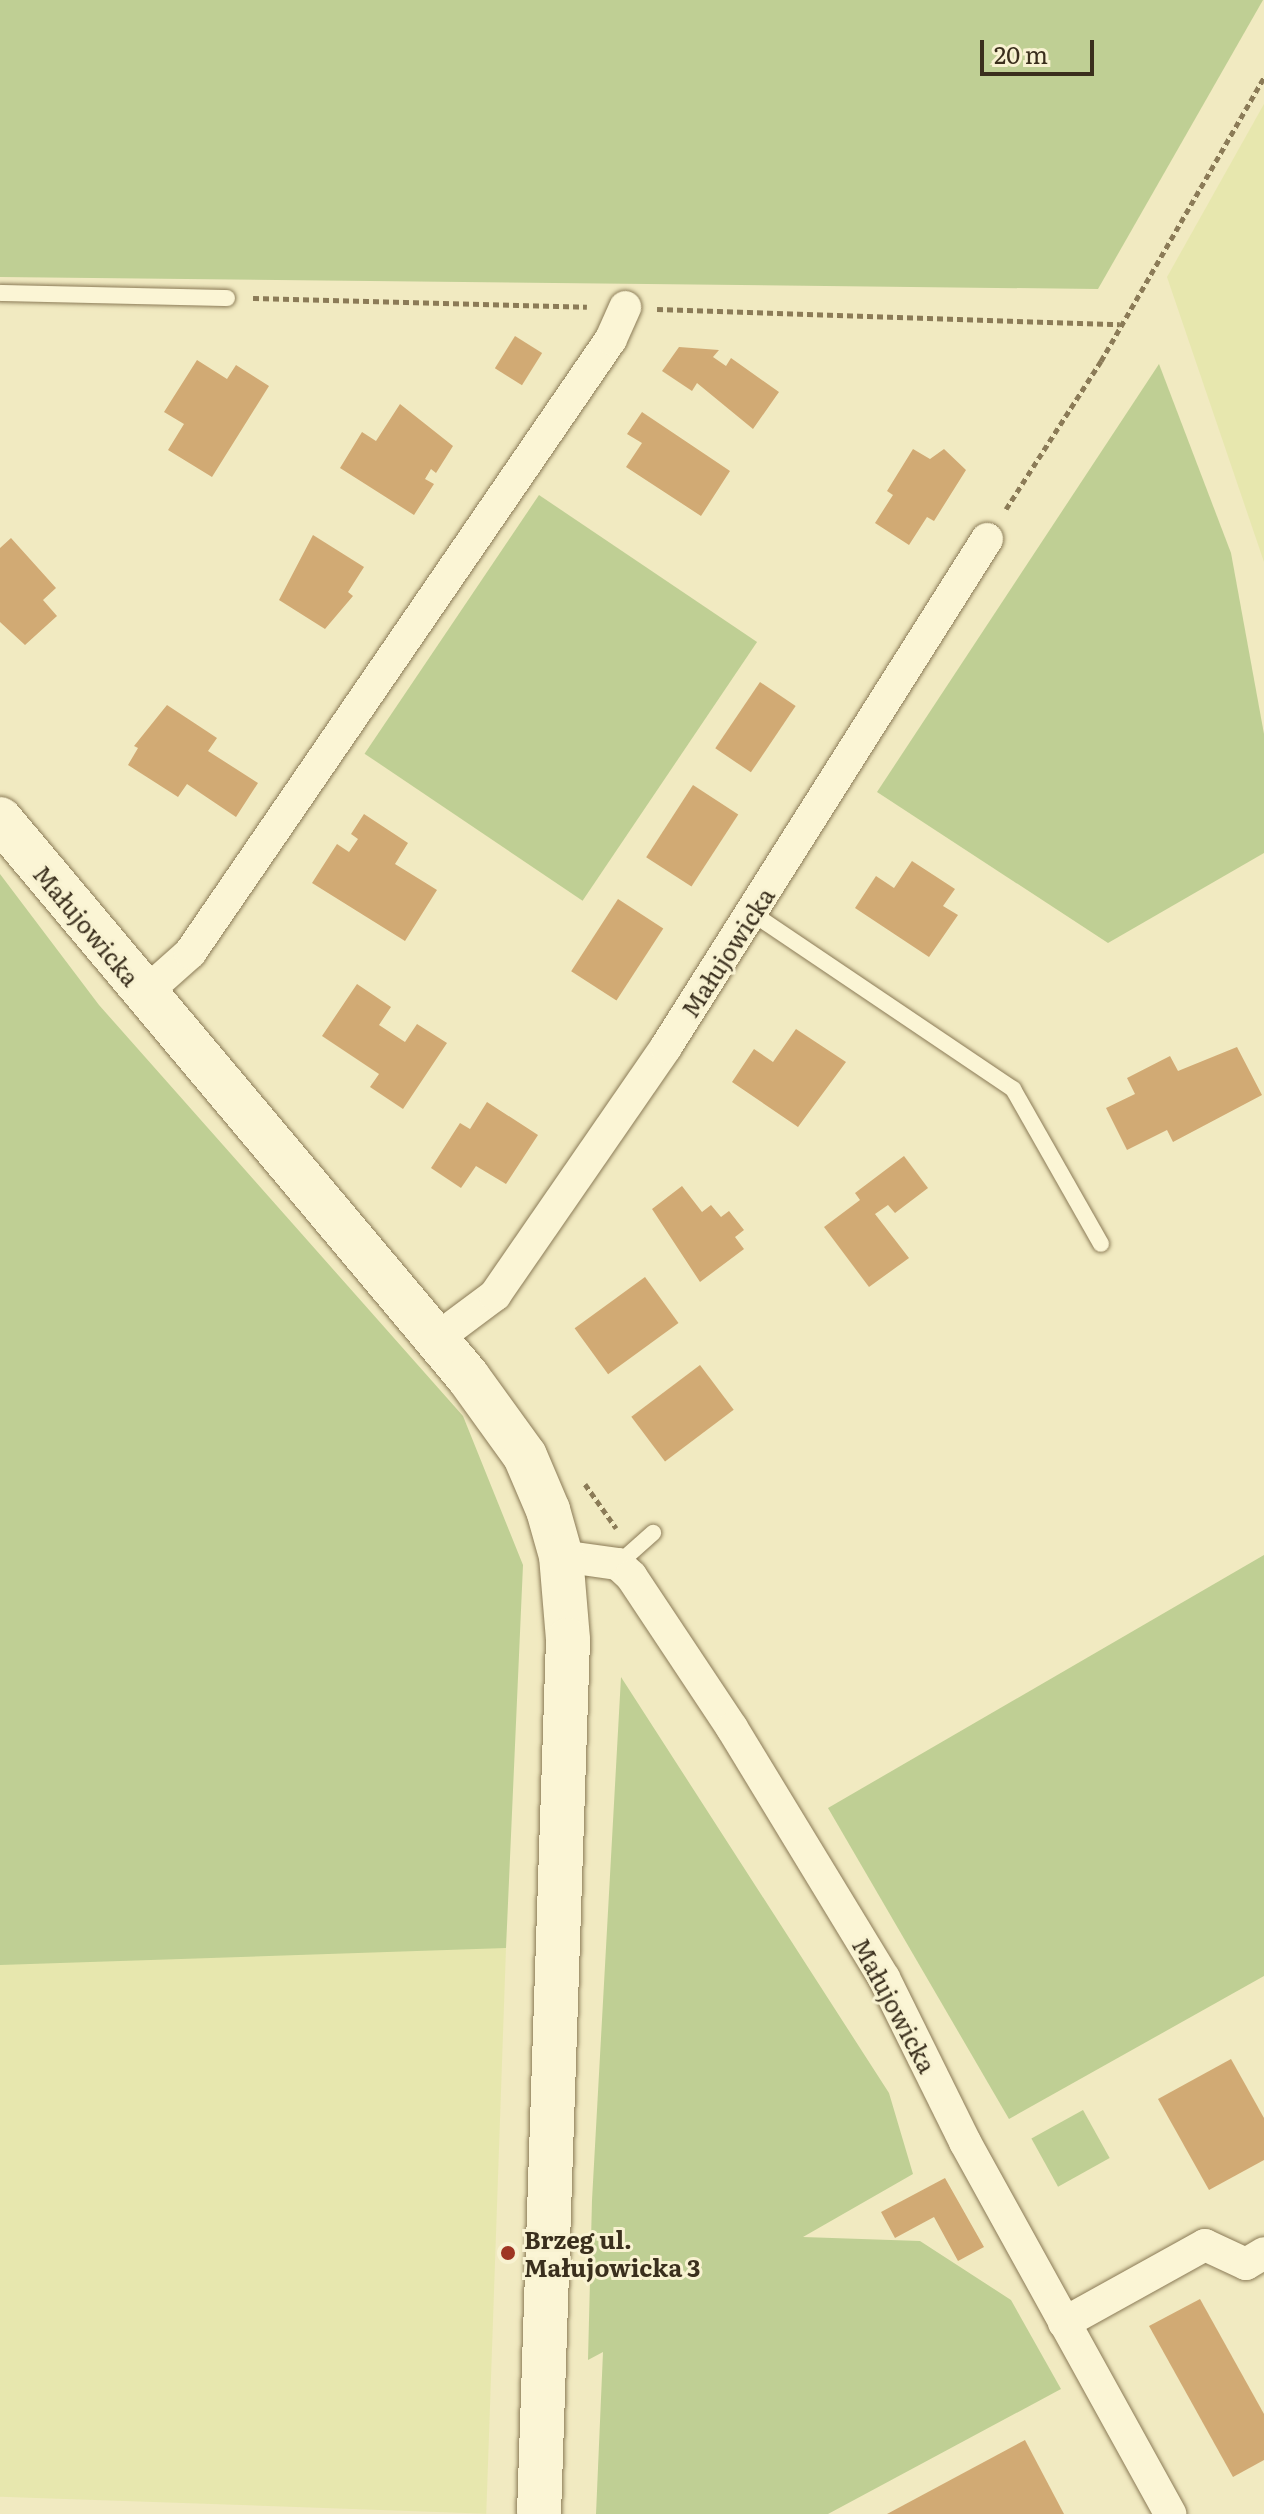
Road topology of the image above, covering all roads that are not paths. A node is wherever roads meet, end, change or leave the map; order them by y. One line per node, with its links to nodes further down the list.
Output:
1 (0, 293): 2 (lane)
2 (227, 298)
3 (625, 307): 7 (street, Małujowicka)
4 (987, 539): 6 (street, Małujowicka)
5 (0, 819): 7 (street, Małujowicka)
6 (752, 913): 8 (lane); 9 (street, Małujowicka)
7 (144, 994): 9 (street, Małujowicka)
8 (1101, 1244)
9 (436, 1339): 11 (street, Małujowicka)
10 (653, 1533): 12 (lane)
11 (561, 1556): 12 (street); 15 (street, Małujowicka)
12 (618, 1564): 14 (street, Małujowicka)
13 (1264, 2253): 14 (street)
14 (1064, 2323): 16 (street, Małujowicka)
15 (539, 2514)
16 (1170, 2514)

